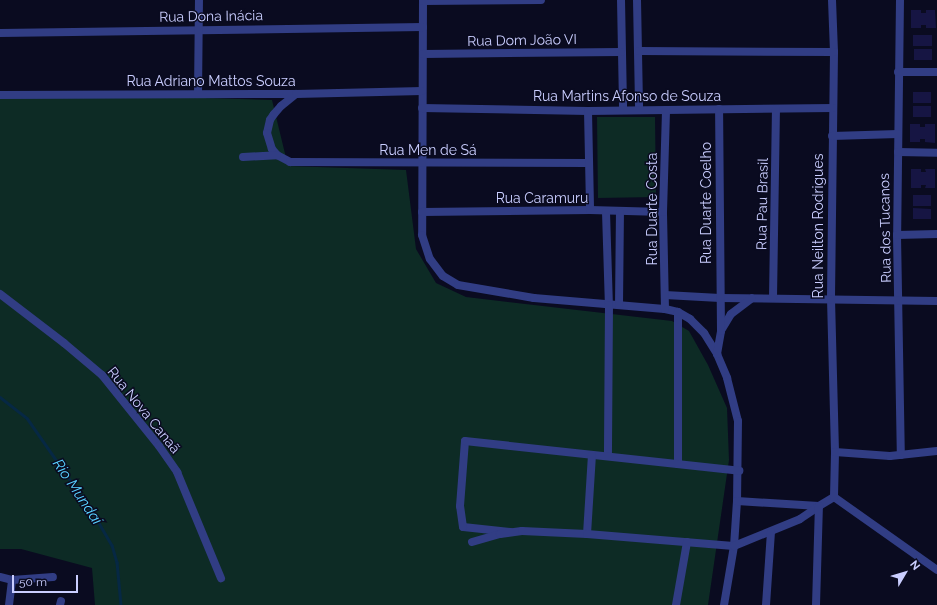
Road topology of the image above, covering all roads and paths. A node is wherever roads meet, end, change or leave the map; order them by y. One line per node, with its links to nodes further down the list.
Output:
1 (199, 0): 9 (street)
2 (423, 0): 3 (street); 8 (street)
3 (541, 0)
4 (620, 0): 12 (street)
5 (637, 0): 11 (street)
6 (832, 0): 13 (street, Rua Neilton Rodrigues)
7 (900, 0): 15 (street, Rua dos Tucanos)
8 (423, 27): 9 (street, Rua Dona Inácia); 14 (street)
9 (198, 29): 10 (street, Rua Dona Inácia); 18 (street)
10 (0, 33)
11 (639, 51): 13 (street); 24 (street)
12 (621, 52): 14 (street, Rua Dom João VI); 23 (street)
13 (834, 52): 22 (street, Rua Neilton Rodrigues)
14 (422, 54): 17 (street)
15 (898, 72): 16 (street); 29 (street, Rua dos Tucanos)
16 (937, 72)
17 (422, 91): 19 (street, Rua Adriano Mattos Souza); 21 (street)
18 (198, 94): 19 (street, Rua Adriano Mattos Souza); 20 (street, Rua Adriano Mattos Souza)
19 (296, 94): 31 (street)
20 (0, 95)
21 (422, 108): 28 (street, Rua Martins Afonso de Souza); 35 (street)
22 (833, 108): 26 (street, Rua Martins Afonso de Souza); 30 (street, Rua Neilton Rodrigues)
23 (623, 109): 24 (street, Rua Martins Afonso de Souza); 28 (street, Rua Martins Afonso de Souza)
24 (639, 109): 27 (street, Rua Martins Afonso de Souza)
25 (719, 109): 26 (street, Rua Martins Afonso de Souza); 27 (street, Rua Martins Afonso de Souza); 47 (street, Rua Duarte Coelho)
26 (776, 109): 48 (street, Rua Pau Brasil)
27 (666, 110): 41 (street, Rua Duarte Costa)
28 (588, 111): 36 (street)
29 (898, 134): 30 (street); 32 (street, Rua dos Tucanos)
30 (832, 136): 49 (street, Rua Neilton Rodrigues)
31 (275, 152): 34 (street); 35 (street, Rua Men de Sá)
32 (898, 152): 33 (street); 43 (street, Rua dos Tucanos)
33 (937, 153)
34 (243, 157)
35 (422, 163): 36 (street, Rua Men de Sá); 38 (street)
36 (589, 163): 37 (street)
37 (590, 210): 38 (street, Rua Caramuru); 39 (street, Rua Caramuru)
38 (422, 212): 52 (street)
39 (606, 212): 40 (street, Rua Caramuru); 52 (street)
40 (620, 212): 41 (street, Rua Caramuru); 53 (street)
41 (663, 212): 45 (street, Rua Duarte Costa)
42 (937, 234): 43 (street)
43 (897, 235): 50 (street, Rua dos Tucanos)
44 (0, 294): 77 (street, Rua Nova Canaã)
45 (665, 295): 47 (street); 54 (street, Rua Duarte Costa)
46 (752, 297): 47 (street); 48 (street); 56 (street)
47 (720, 298): 56 (street, Rua Duarte Coelho)
48 (774, 298): 49 (street)
49 (831, 299): 50 (street); 58 (street, Rua Neilton Rodrigues)
50 (900, 300): 51 (street); 61 (street, Rua dos Tucanos)
51 (937, 301)
52 (609, 305): 53 (street); 62 (street)
53 (619, 305): 54 (street)
54 (665, 309): 55 (street)
55 (678, 312): 57 (street); 63 (street)
56 (721, 331): 57 (street)
57 (717, 354): 64 (street)
58 (835, 452): 61 (street); 65 (street, Rua Neilton Rodrigues)
59 (937, 452): 61 (street)
60 (592, 455): 62 (street); 68 (street); 70 (street)
61 (901, 455)
62 (608, 456): 63 (street)
63 (678, 464): 64 (street)
64 (738, 471): 66 (street)
65 (834, 497): 67 (street); 74 (street)
66 (737, 501): 67 (street); 73 (street)
67 (819, 506): 69 (street); 83 (street)
68 (510, 532): 70 (street); 71 (street)
69 (771, 532): 73 (street); 82 (street)
70 (587, 534): 72 (street)
71 (472, 542)
72 (687, 542): 73 (street); 80 (street)
73 (734, 546): 81 (street)
74 (937, 570)
75 (53, 577): 78 (street)
76 (0, 578): 78 (street)
77 (221, 578)
78 (12, 580): 79 (street)
79 (8, 605)
80 (676, 605)
81 (724, 605)
82 (766, 605)
83 (816, 605)

